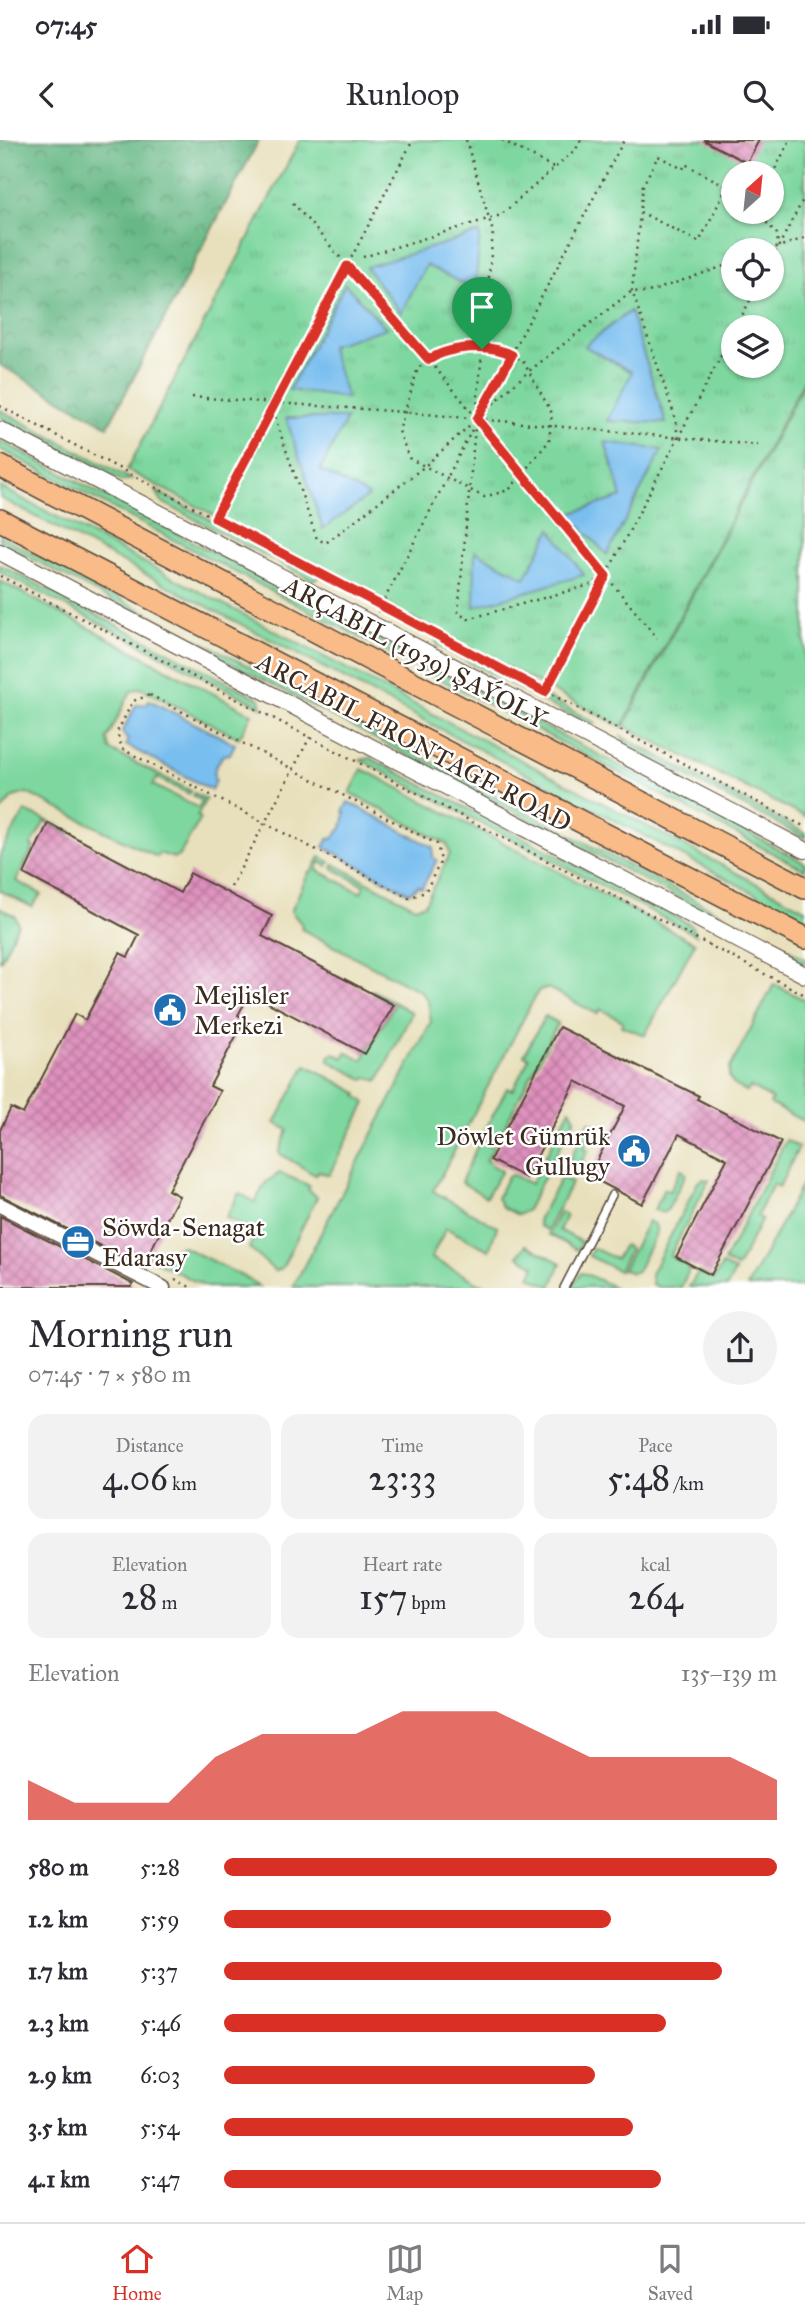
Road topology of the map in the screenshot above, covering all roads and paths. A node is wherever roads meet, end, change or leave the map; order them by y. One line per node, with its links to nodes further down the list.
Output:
1 (413, 140): 19 (path)
2 (466, 140): 14 (path)
3 (502, 140): 8 (path)
4 (581, 140): 8 (path)
5 (624, 140): 23 (path)
6 (790, 140): 7 (path)
7 (780, 161)
8 (554, 168): 14 (path)
9 (721, 184): 13 (path)
10 (805, 196): 15 (path)
11 (721, 199): 13 (path)
12 (293, 203): 19 (path)
13 (640, 212): 21 (path)
14 (489, 219): 18 (path); 22 (path)
15 (783, 238)
16 (805, 238): 17 (path)
17 (784, 245)
18 (363, 257)
19 (347, 266): 25 (path); 28 (path)
20 (721, 266): 21 (path)
21 (632, 291): 26 (path); 34 (path)
22 (482, 349): 23 (path); 25 (path); 31 (path)
23 (512, 355): 26 (path); 31 (path)
24 (721, 356): 34 (path)
25 (429, 360): 30 (path); 31 (path)
26 (529, 371): 31 (path); 32 (path)
27 (192, 397): 28 (path)
28 (274, 403): 30 (path); 37 (path); 41 (path)
29 (0, 406): 41 (path)
30 (404, 412): 31 (path); 37 (path)
31 (477, 419): 32 (path); 37 (path); 38 (path); 39 (path); 40 (path)
32 (551, 426): 34 (path); 38 (path)
33 (0, 430): 47 (street)
34 (678, 438): 35 (path); 45 (path)
35 (758, 446)
36 (0, 466): 56 (main road, ARÇABIL (1939) ŞAÝOLY)
37 (425, 466): 39 (path)
38 (522, 474): 40 (path); 45 (path)
39 (448, 478): 40 (path); 46 (path)
40 (469, 489): 45 (path)
41 (215, 518): 46 (path)
42 (0, 520): 57 (main road)
43 (0, 552): 58 (street, ARCABIL FRONTAGE ROAD)
44 (0, 576): 50 (path)
45 (606, 576): 48 (path); 49 (path)
46 (381, 605): 47 (path); 49 (path)
47 (372, 624): 54 (street)
48 (657, 638)
49 (545, 692): 53 (path)
50 (310, 737): 51 (path); 59 (path)
51 (293, 769): 52 (path); 52 (path); 52 (path)
52 (265, 823): 55 (path)
53 (805, 827)
54 (805, 850)
55 (231, 887)
56 (805, 888)
57 (805, 938)
58 (805, 975)
59 (805, 995)
60 (612, 1195): 63 (lane)
61 (0, 1205): 62 (street)
62 (163, 1287)
63 (564, 1287)

